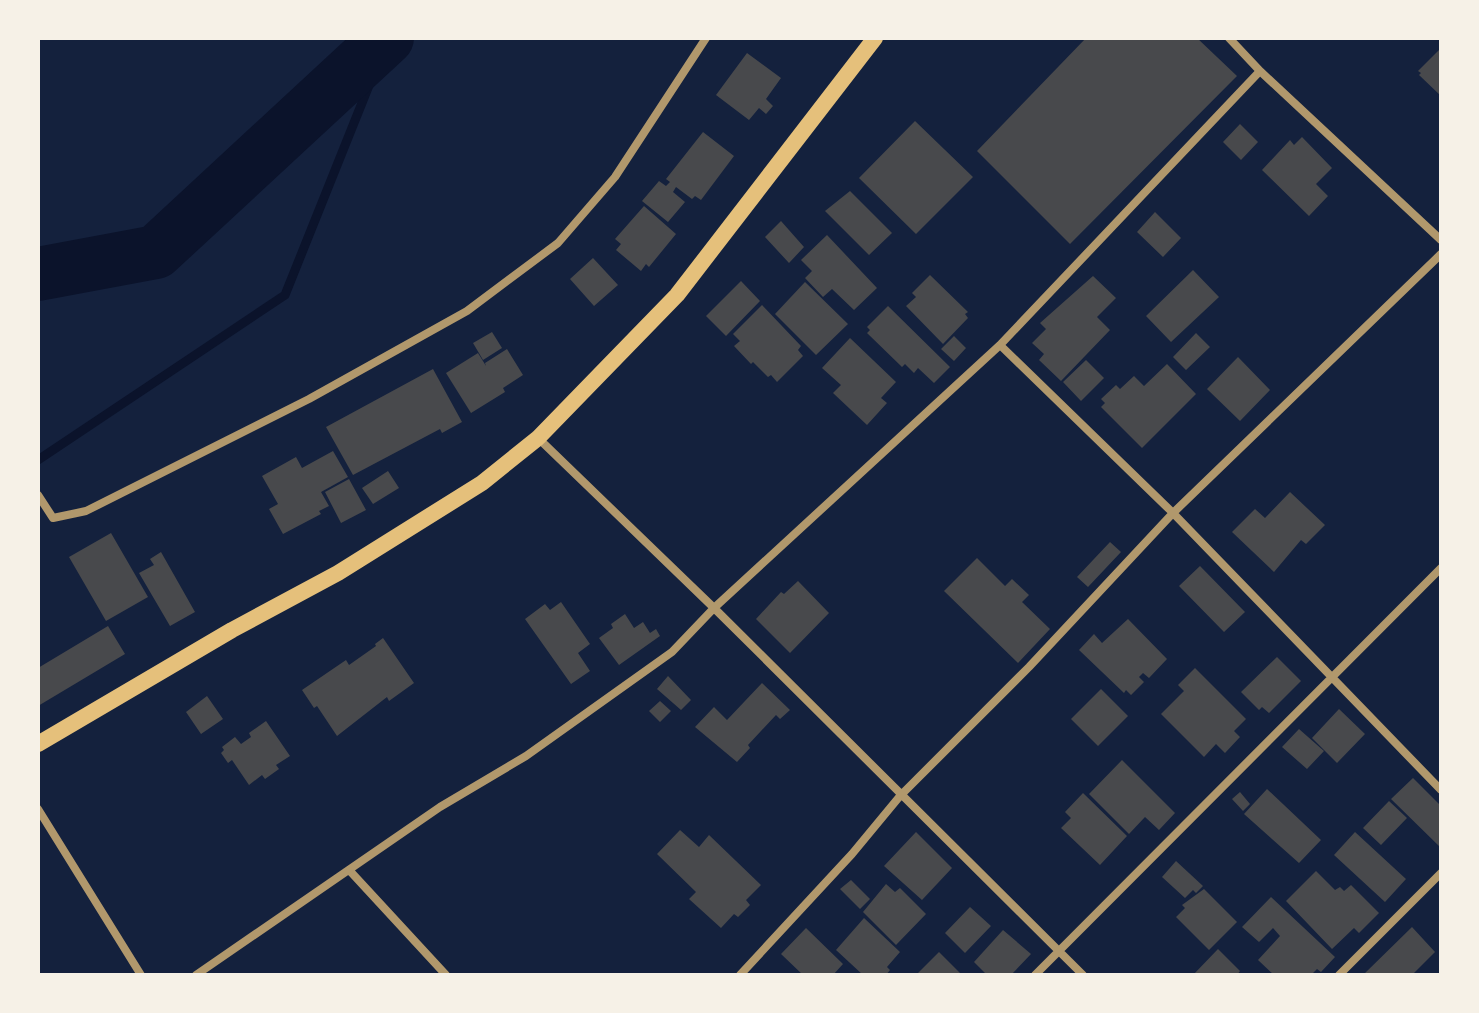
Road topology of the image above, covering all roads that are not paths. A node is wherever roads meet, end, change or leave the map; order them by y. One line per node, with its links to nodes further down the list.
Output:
1 (706, 38): 9 (street)
2 (875, 38): 8 (main road)
3 (1229, 38): 4 (street)
4 (1260, 71): 5 (street); 7 (street)
5 (1441, 240)
6 (1441, 254): 10 (street)
7 (1000, 345): 10 (street); 12 (street)
8 (538, 438): 12 (street); 14 (main road)
9 (38, 495)
10 (1173, 513): 13 (street); 16 (street)
11 (1441, 568): 13 (street)
12 (714, 608): 16 (street); 18 (street)
13 (1332, 677): 15 (street); 20 (street)
14 (38, 744)
15 (1441, 790)
16 (900, 796): 20 (street); 24 (street)
17 (38, 809): 21 (street)
18 (350, 871): 22 (street); 23 (street)
19 (1441, 873): 27 (street)
20 (1059, 951): 25 (street); 26 (street)
21 (141, 975)
22 (196, 975)
23 (446, 975)
24 (740, 975)
25 (1035, 975)
26 (1083, 975)
27 (1339, 975)

